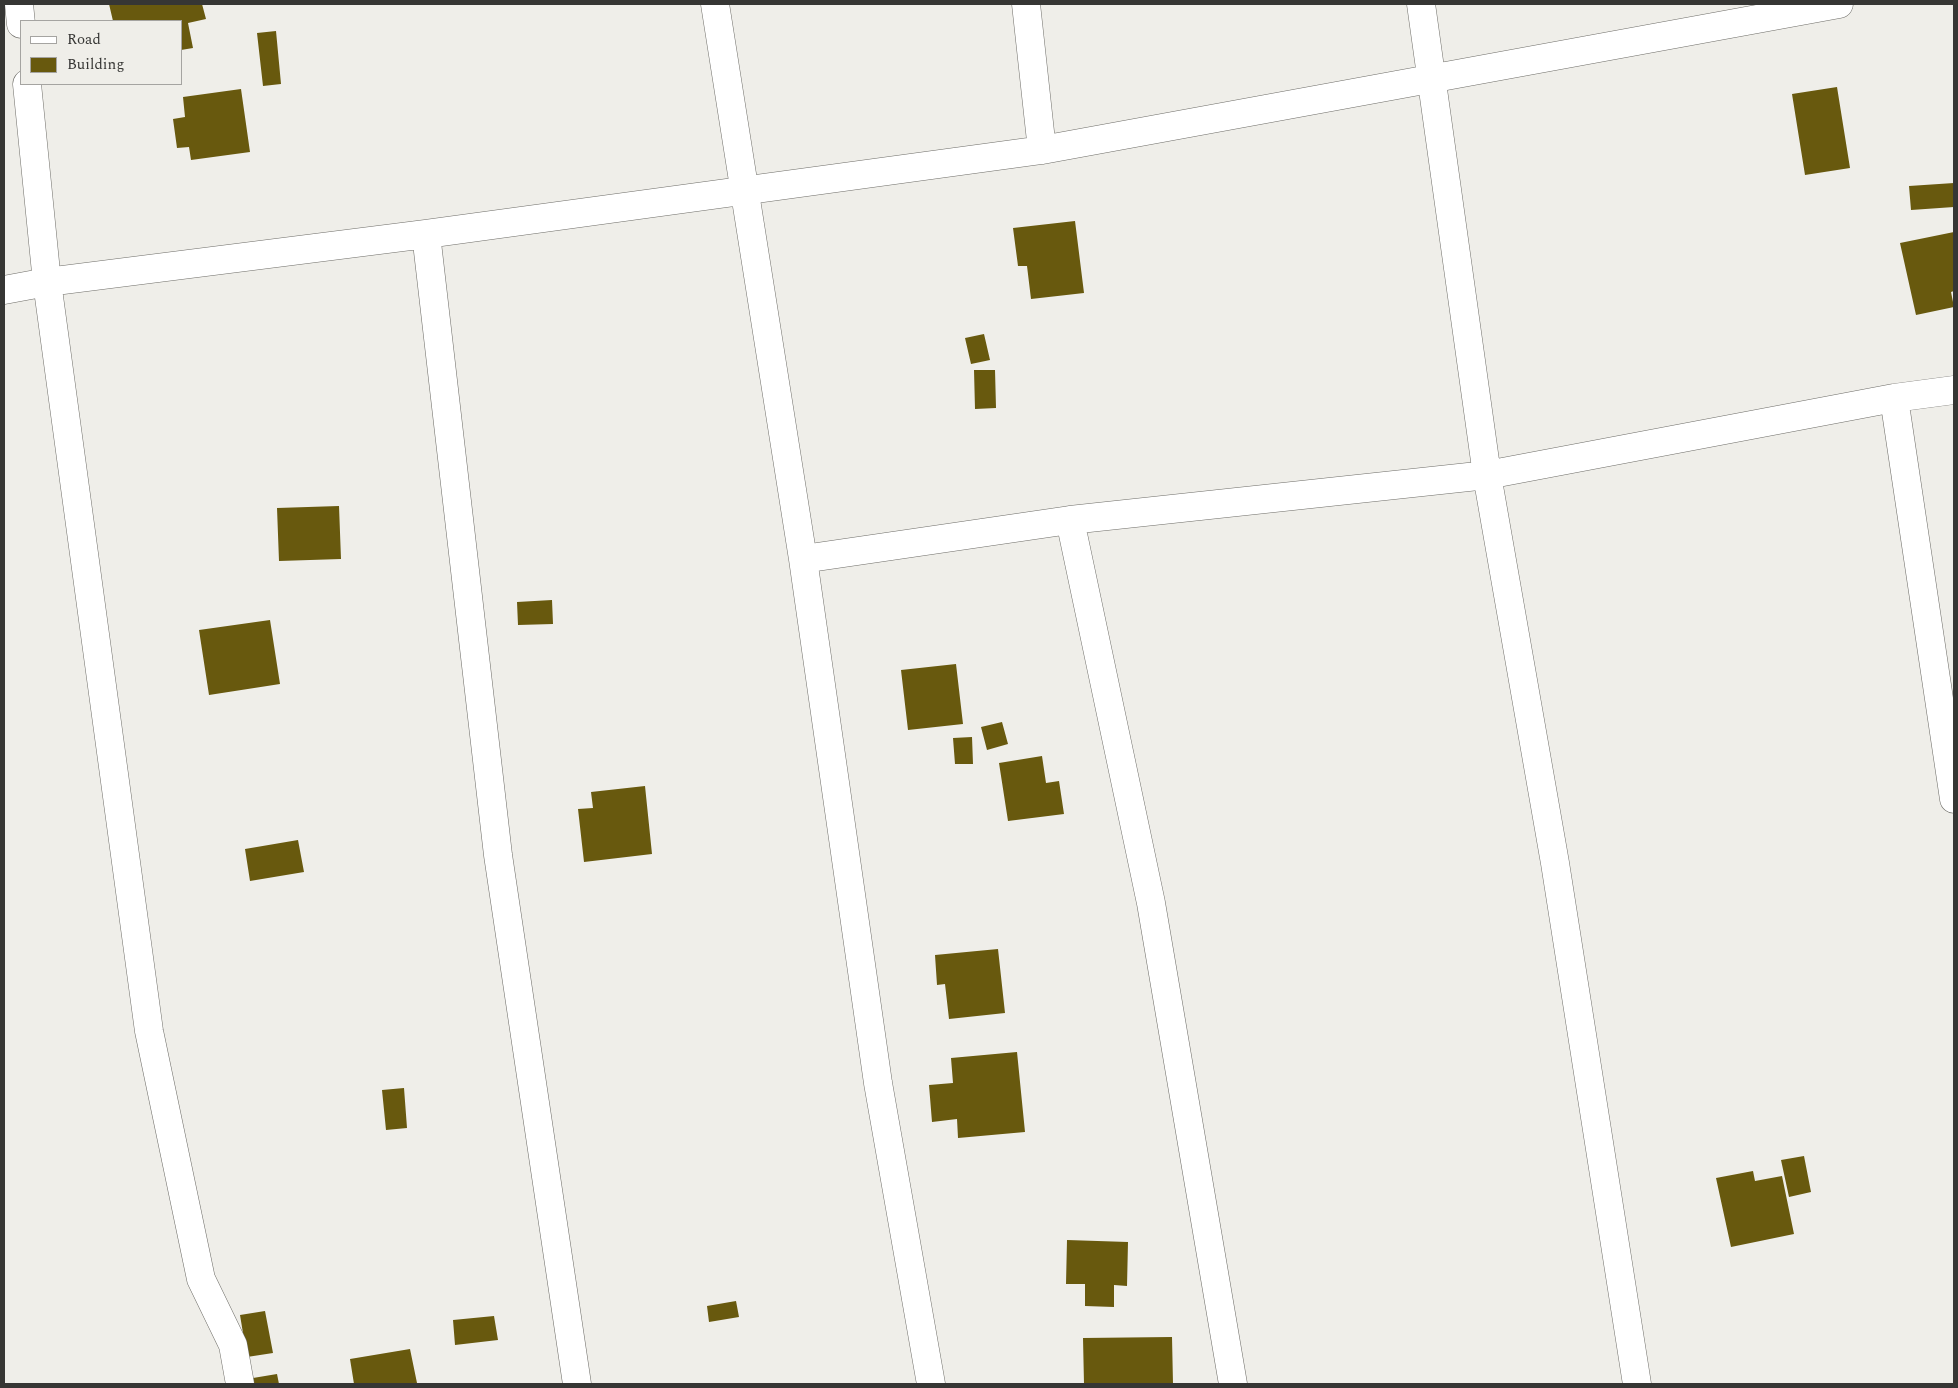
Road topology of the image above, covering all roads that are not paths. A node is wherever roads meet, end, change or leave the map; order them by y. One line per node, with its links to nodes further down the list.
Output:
1 (19, 4): 6 (street)
2 (715, 4): 10 (street)
3 (1026, 4): 9 (street)
4 (1421, 4): 7 (street)
5 (1836, 4): 7 (street)
6 (21, 20)
7 (1431, 78): 9 (street); 16 (street)
8 (27, 85): 12 (street)
9 (1042, 150): 10 (street)
10 (744, 190): 11 (street); 18 (street)
11 (426, 234): 12 (street); 21 (street)
12 (47, 282): 13 (street); 20 (street)
13 (4, 290)
14 (1954, 390): 15 (street)
15 (1894, 398): 16 (street); 19 (street)
16 (1487, 475): 17 (street); 24 (street)
17 (1070, 520): 18 (street); 23 (street)
18 (803, 559): 22 (street)
19 (1954, 799)
20 (240, 1384)
21 (577, 1384)
22 (931, 1384)
23 (1233, 1384)
24 (1637, 1384)

